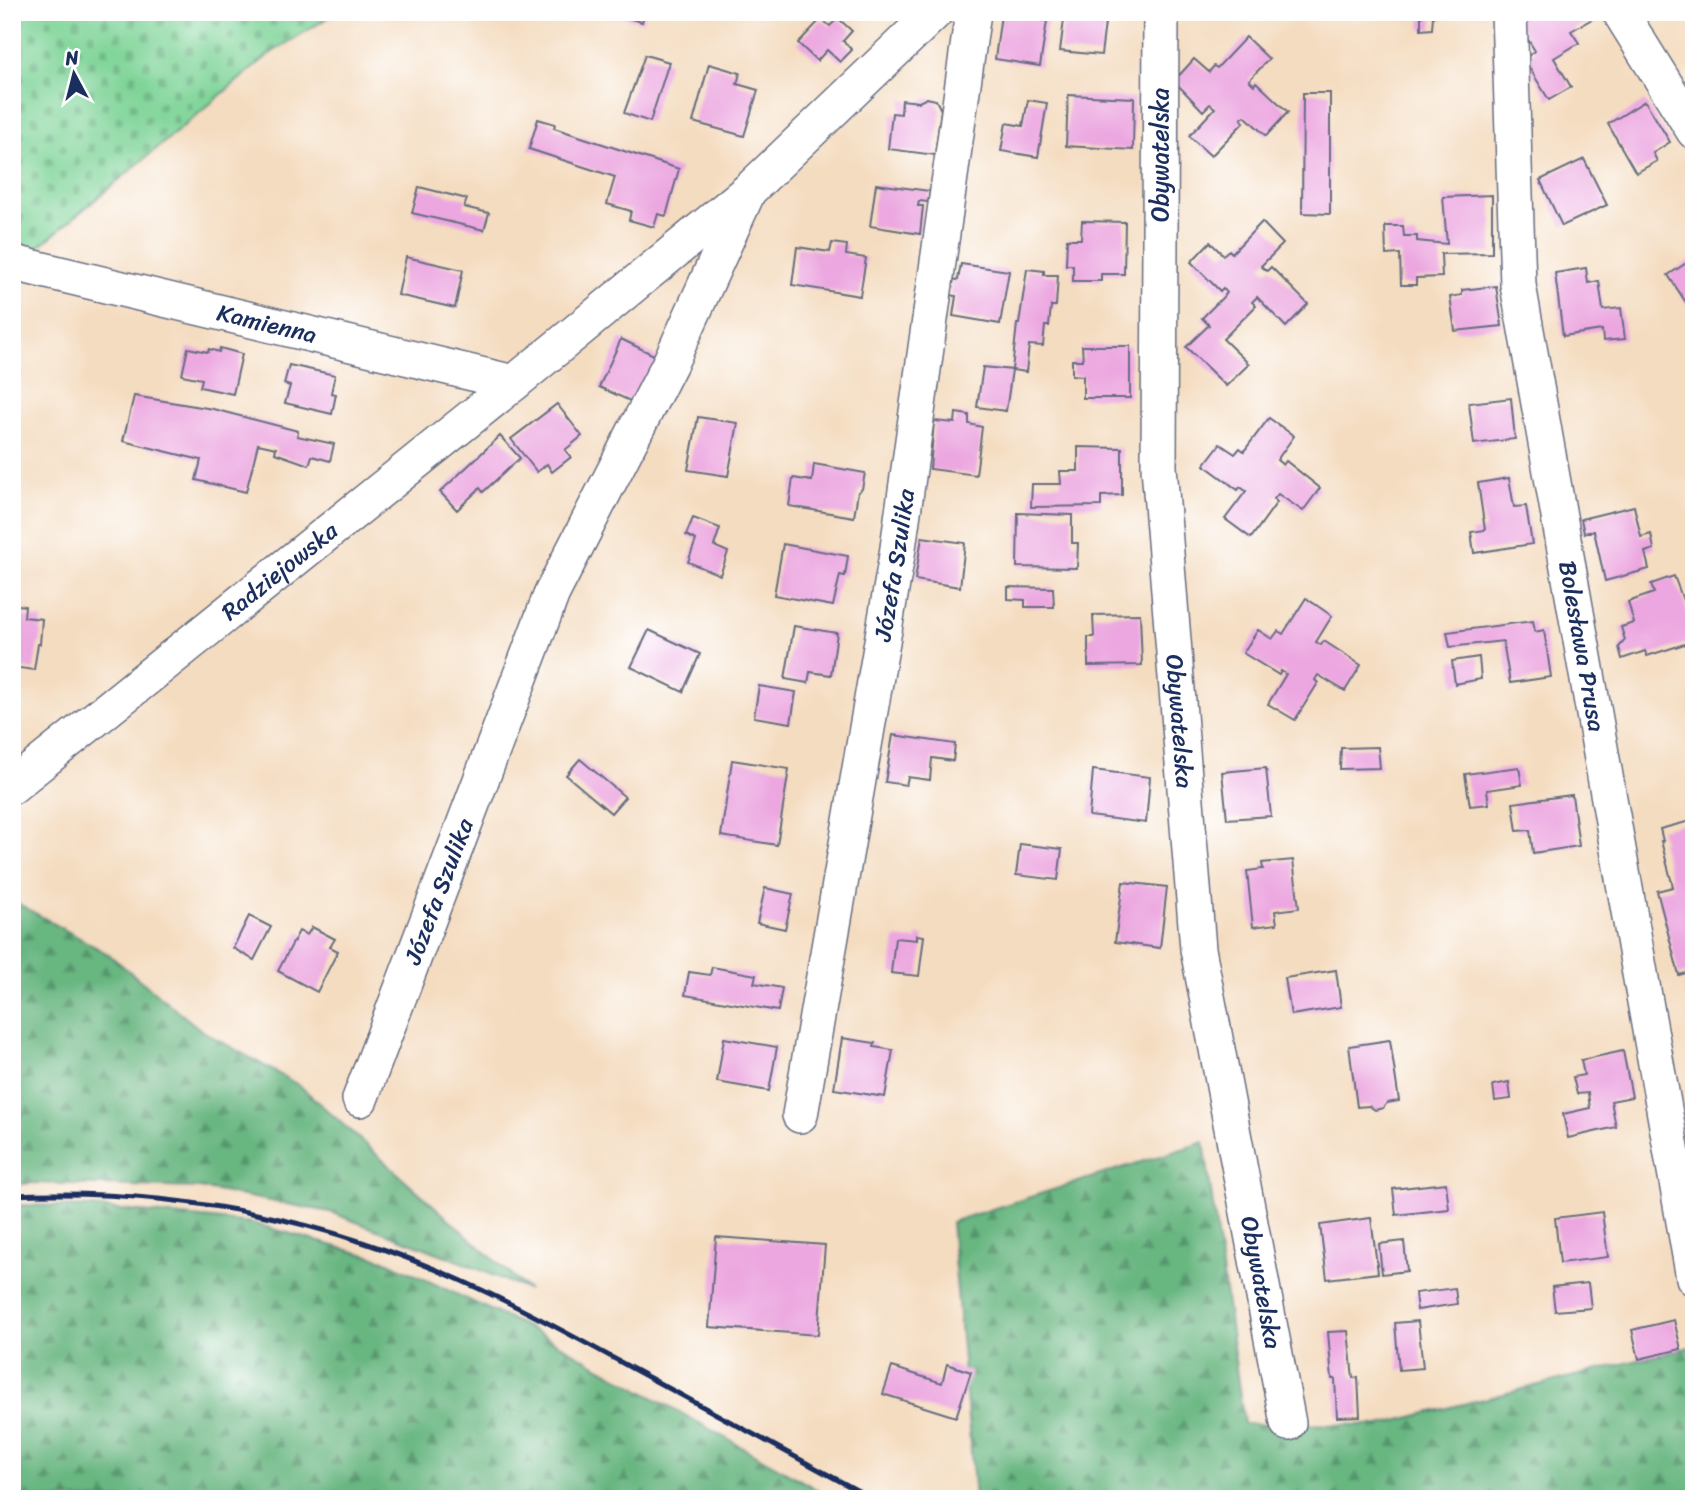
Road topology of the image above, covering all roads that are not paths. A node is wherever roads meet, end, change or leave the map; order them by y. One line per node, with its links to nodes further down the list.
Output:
1 (935, 12): 7 (street, Józefa Szulika)
2 (973, 12): 13 (street, Józefa Szulika)
3 (1161, 12): 15 (street, Obywatelska)
4 (1509, 12): 14 (street, Bolesława Prusa)
5 (1620, 12): 6 (street)
6 (1694, 131)
7 (749, 190): 9 (street, Józefa Szulika); 12 (street, Józefa Szulika)
8 (18, 264): 9 (street, Kamienna)
9 (514, 383): 10 (street, Radziejowska)
10 (28, 757): 11 (street, Radziejowska)
11 (12, 786)
12 (360, 1099)
13 (800, 1115)
14 (1694, 1278)
15 (1288, 1423)

